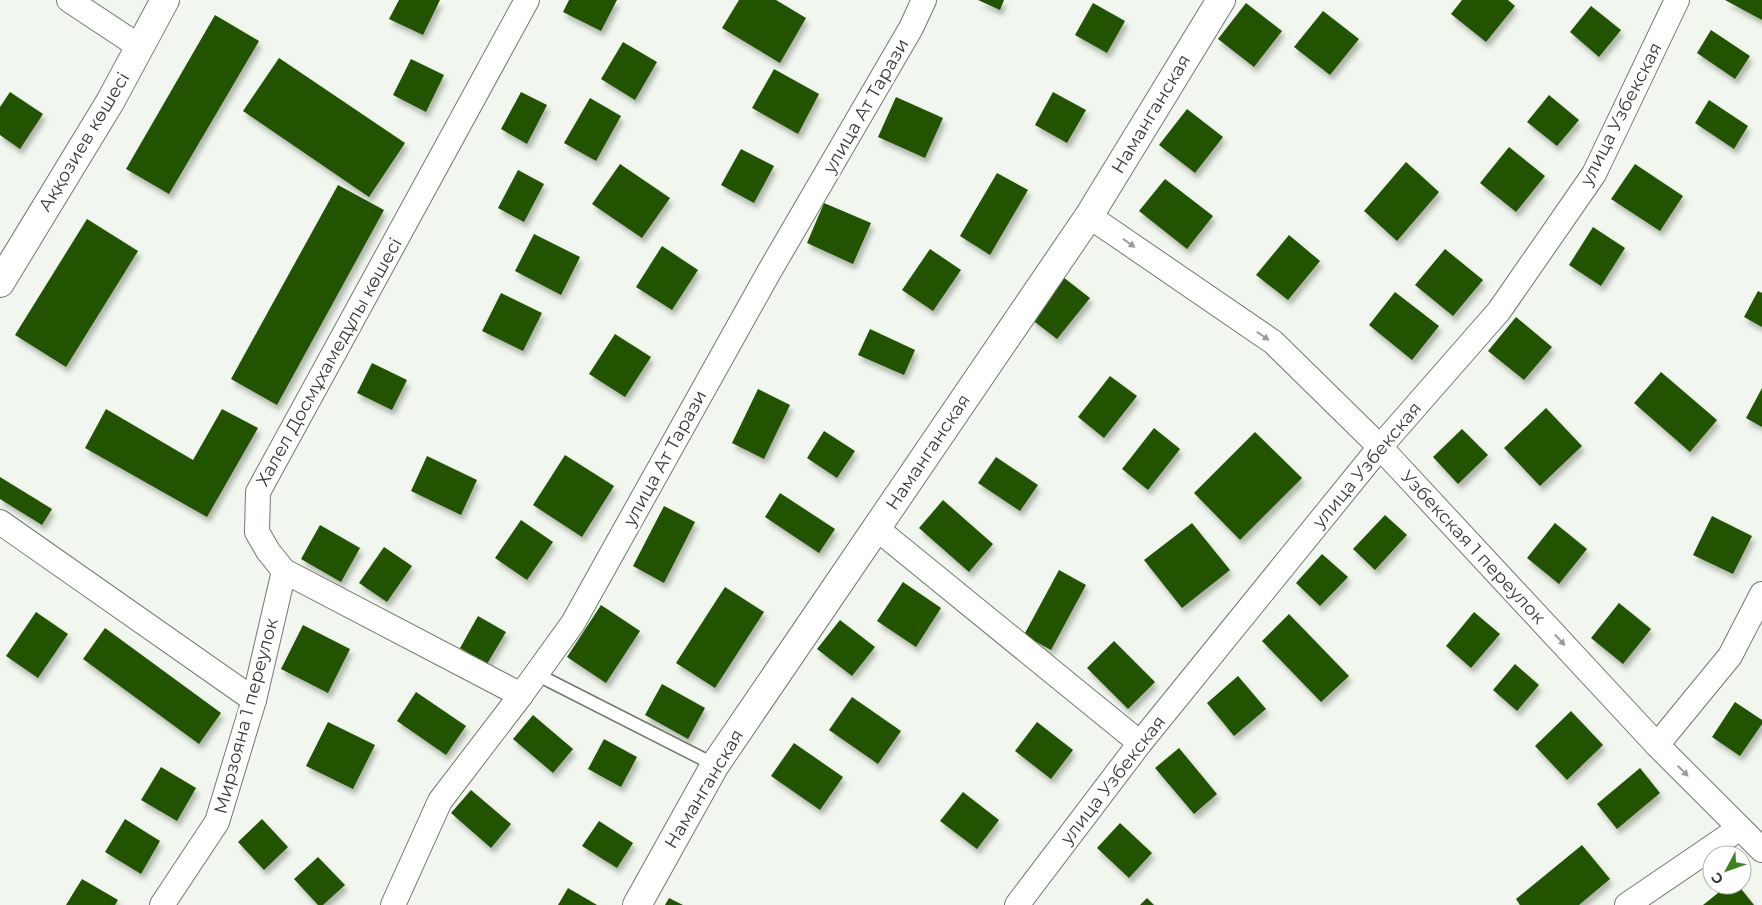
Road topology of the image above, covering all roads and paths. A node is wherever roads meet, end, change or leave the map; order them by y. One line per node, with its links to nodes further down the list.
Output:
1 (69, 0): 7 (street)
2 (165, 0): 7 (street, Аққозиев көшесі)
3 (527, 0): 13 (street, Халел Досмұхамедұлы көшесі)
4 (924, 0): 15 (street, улица Ат Тарази)
5 (1221, 0): 8 (street, Наманганская)
6 (1677, 0): 10 (street, улица Узбекская)
7 (140, 47): 9 (street, Аққозиев көшесі)
8 (1089, 216): 10 (street, Узбекская 1 переулок, one-way to 10); 12 (street, Наманганская)
9 (0, 283)
10 (1380, 447): 18 (street, улица Узбекская); 19 (street, Узбекская 1 переулок, one-way to 19)
11 (0, 522): 17 (street)
12 (876, 528): 18 (street); 20 (street, Наманганская)
13 (284, 571): 16 (street, Халел Досмұхамедұлы көшесі); 17 (street, Мирзояна 1 переулок)
14 (1762, 594): 19 (street)
15 (536, 674): 16 (street, улица Ат Тарази); 20 (lane)
16 (521, 695): 25 (street, улица Ат Тарази)
17 (254, 700): 24 (street, Мирзояна 1 переулок)
18 (1140, 742): 23 (street, улица Узбекская)
19 (1657, 745): 21 (street, Узбекская 1 переулок, one-way to 21)
20 (715, 765): 26 (street, Наманганская)
21 (1740, 828): 22 (street, Узбекская 1 переулок); 27 (street)
22 (1762, 850)
23 (1028, 901)
24 (162, 905)
25 (393, 905)
26 (637, 905)
27 (1627, 905)

